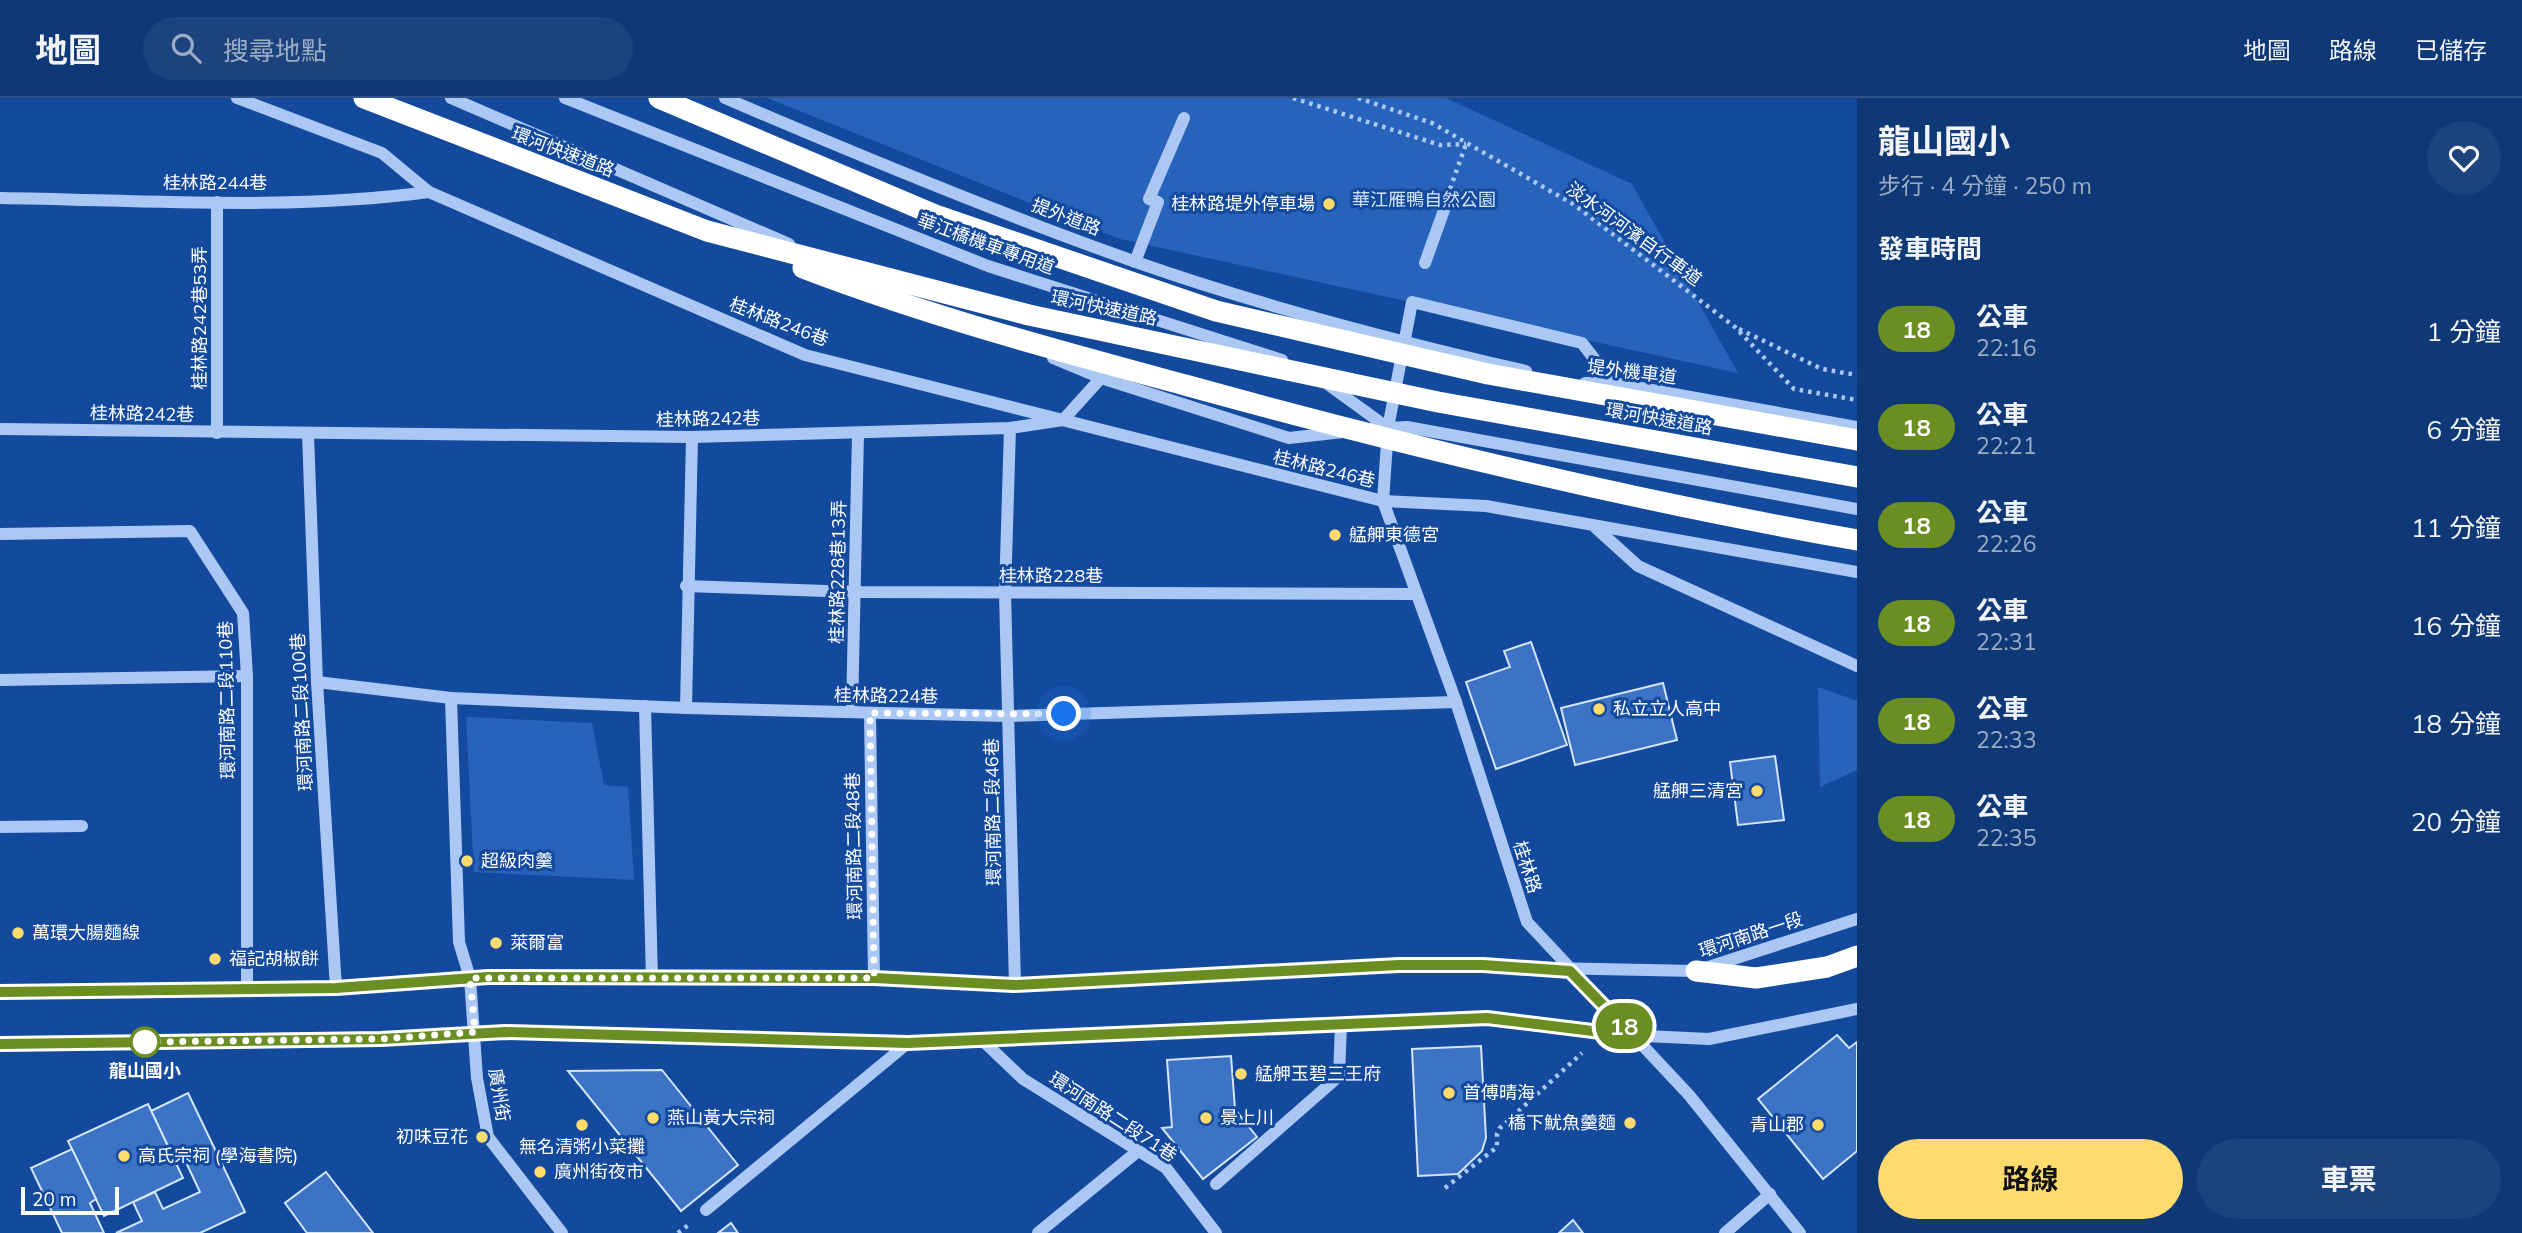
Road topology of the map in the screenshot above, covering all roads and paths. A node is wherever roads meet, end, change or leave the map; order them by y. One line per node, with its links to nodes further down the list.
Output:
1 (237, 98): 10 (street, 桂林路246巷)
2 (280, 98): 10 (street)
3 (364, 98): 17 (highway, 環河快速道路, bridge)
4 (452, 98): 23 (street)
5 (565, 98): 29 (street, 華江橋機車專用道)
6 (659, 98): 35 (highway, 環河快速道路, bridge)
7 (725, 98): 18 (street, 提外道路)
8 (1293, 98): 12 (path, 淡水河河濱自行車道)
9 (1358, 98): 12 (path)
10 (274, 112): 13 (street, 桂林路246巷)
11 (1184, 118): 18 (street)
12 (1466, 144): 16 (path); 20 (path, 淡水河河濱自行車道)
13 (429, 192): 15 (street, 桂林路244巷); 26 (street, 桂林路246巷)
14 (0, 198): 15 (street, 桂林路244巷)
15 (217, 202): 31 (street, 桂林路242巷53弄)
16 (1444, 210): 19 (street)
17 (707, 231): 36 (highway, 環河快速道路, bridge); 41 (highway, bridge)
18 (1135, 262): 21 (street, 提外道路)
19 (1425, 263)
20 (1735, 327): 22 (path); 25 (path, 淡水河河濱自行車道)
21 (1403, 343): 24 (street, 堤外機車道); 24 (street, 桂林路); 29 (street, 桂林路)
22 (1857, 375)
23 (1101, 378): 26 (street); 29 (street)
24 (1613, 383): 27 (street, 堤外機車道)
25 (1857, 400)
26 (1063, 420): 28 (street, 桂林路242巷); 37 (street, 桂林路246巷)
27 (1857, 427)
28 (1010, 428): 32 (street, 桂林路242巷); 45 (street, 環河南路二段46巷)
29 (1388, 428): 37 (street, 桂林路); 38 (street)
30 (0, 429): 31 (street, 桂林路242巷)
31 (217, 433): 33 (street, 桂林路242巷)
32 (858, 433): 34 (street, 桂林路242巷); 44 (street, 桂林路228巷13弄)
33 (308, 434): 34 (street, 桂林路242巷); 50 (street, 環河南路二段100巷)
34 (692, 437): 43 (street)
35 (1857, 440)
36 (1857, 477)
37 (1383, 501): 39 (street, 桂林路246巷); 46 (street, 桂林路)
38 (1857, 509)
39 (1596, 527): 42 (street, 桂林路246巷); 47 (street)
40 (0, 534): 48 (street, 環河南路二段110巷)
41 (1857, 540)
42 (1857, 572)
43 (686, 586): 44 (street, 桂林路228巷); 54 (street)
44 (855, 592): 45 (street, 桂林路228巷); 55 (street, 桂林路228巷13弄)
45 (1005, 593): 46 (street, 桂林路228巷); 57 (street, 環河南路二段46巷)
46 (1415, 594): 52 (street, 桂林路)
47 (1857, 666)
48 (247, 676): 49 (street); 69 (street, 環河南路二段110巷)
49 (0, 680)
50 (317, 682): 51 (street, 桂林路224巷); 68 (street, 環河南路二段100巷)
51 (452, 698): 53 (street, 桂林路224巷); 64 (street, 廣州街)
52 (1456, 702): 57 (street, 桂林路224巷); 62 (street, 桂林路)
53 (645, 706): 54 (street, 桂林路224巷); 66 (street)
54 (685, 708): 55 (street, 桂林路224巷)
55 (852, 712): 56 (street, 桂林路224巷)
56 (870, 713): 57 (street, 桂林路224巷); 65 (street, 環河南路二段48巷)
57 (1008, 716): 67 (street, 環河南路二段46巷)
58 (82, 826): 59 (street)
59 (0, 827)
60 (1857, 919): 63 (street, 環河南路一段)
61 (1857, 956): 63 (highway)
62 (1570, 971): 63 (street, 環河南路一段); 67 (street, 環河南路一段); 75 (street, 桂林路)
63 (1696, 971)
64 (470, 978): 66 (street, 環河南路一段); 68 (street, 環河南路一段); 73 (street, 廣州街)
65 (874, 978): 66 (street, 環河南路一段); 67 (street, 環河南路一段)
66 (652, 979)
67 (1014, 985)
68 (336, 988): 69 (street, 環河南路一段)
69 (247, 990): 70 (street, 環河南路一段)
70 (0, 992)
71 (1857, 1009): 75 (street)
72 (1341, 1025): 74 (street); 76 (street); 80 (street)
73 (475, 1032): 77 (street); 78 (street); 84 (street, 廣州街)
74 (1603, 1034): 75 (street); 81 (path)
75 (1633, 1036): 82 (street, 桂林路)
76 (981, 1039): 77 (street); 79 (street, 環河南路二段71巷)
77 (908, 1043): 83 (street)
78 (0, 1044)
79 (1138, 1151): 85 (street); 86 (street, 環河南路二段71巷)
80 (1216, 1184)
81 (1445, 1188)
82 (1770, 1194): 87 (street); 88 (street, 桂林路)
83 (706, 1210)
84 (562, 1233)
85 (1038, 1233)
86 (1216, 1233)
87 (1725, 1233)
88 (1800, 1233)

